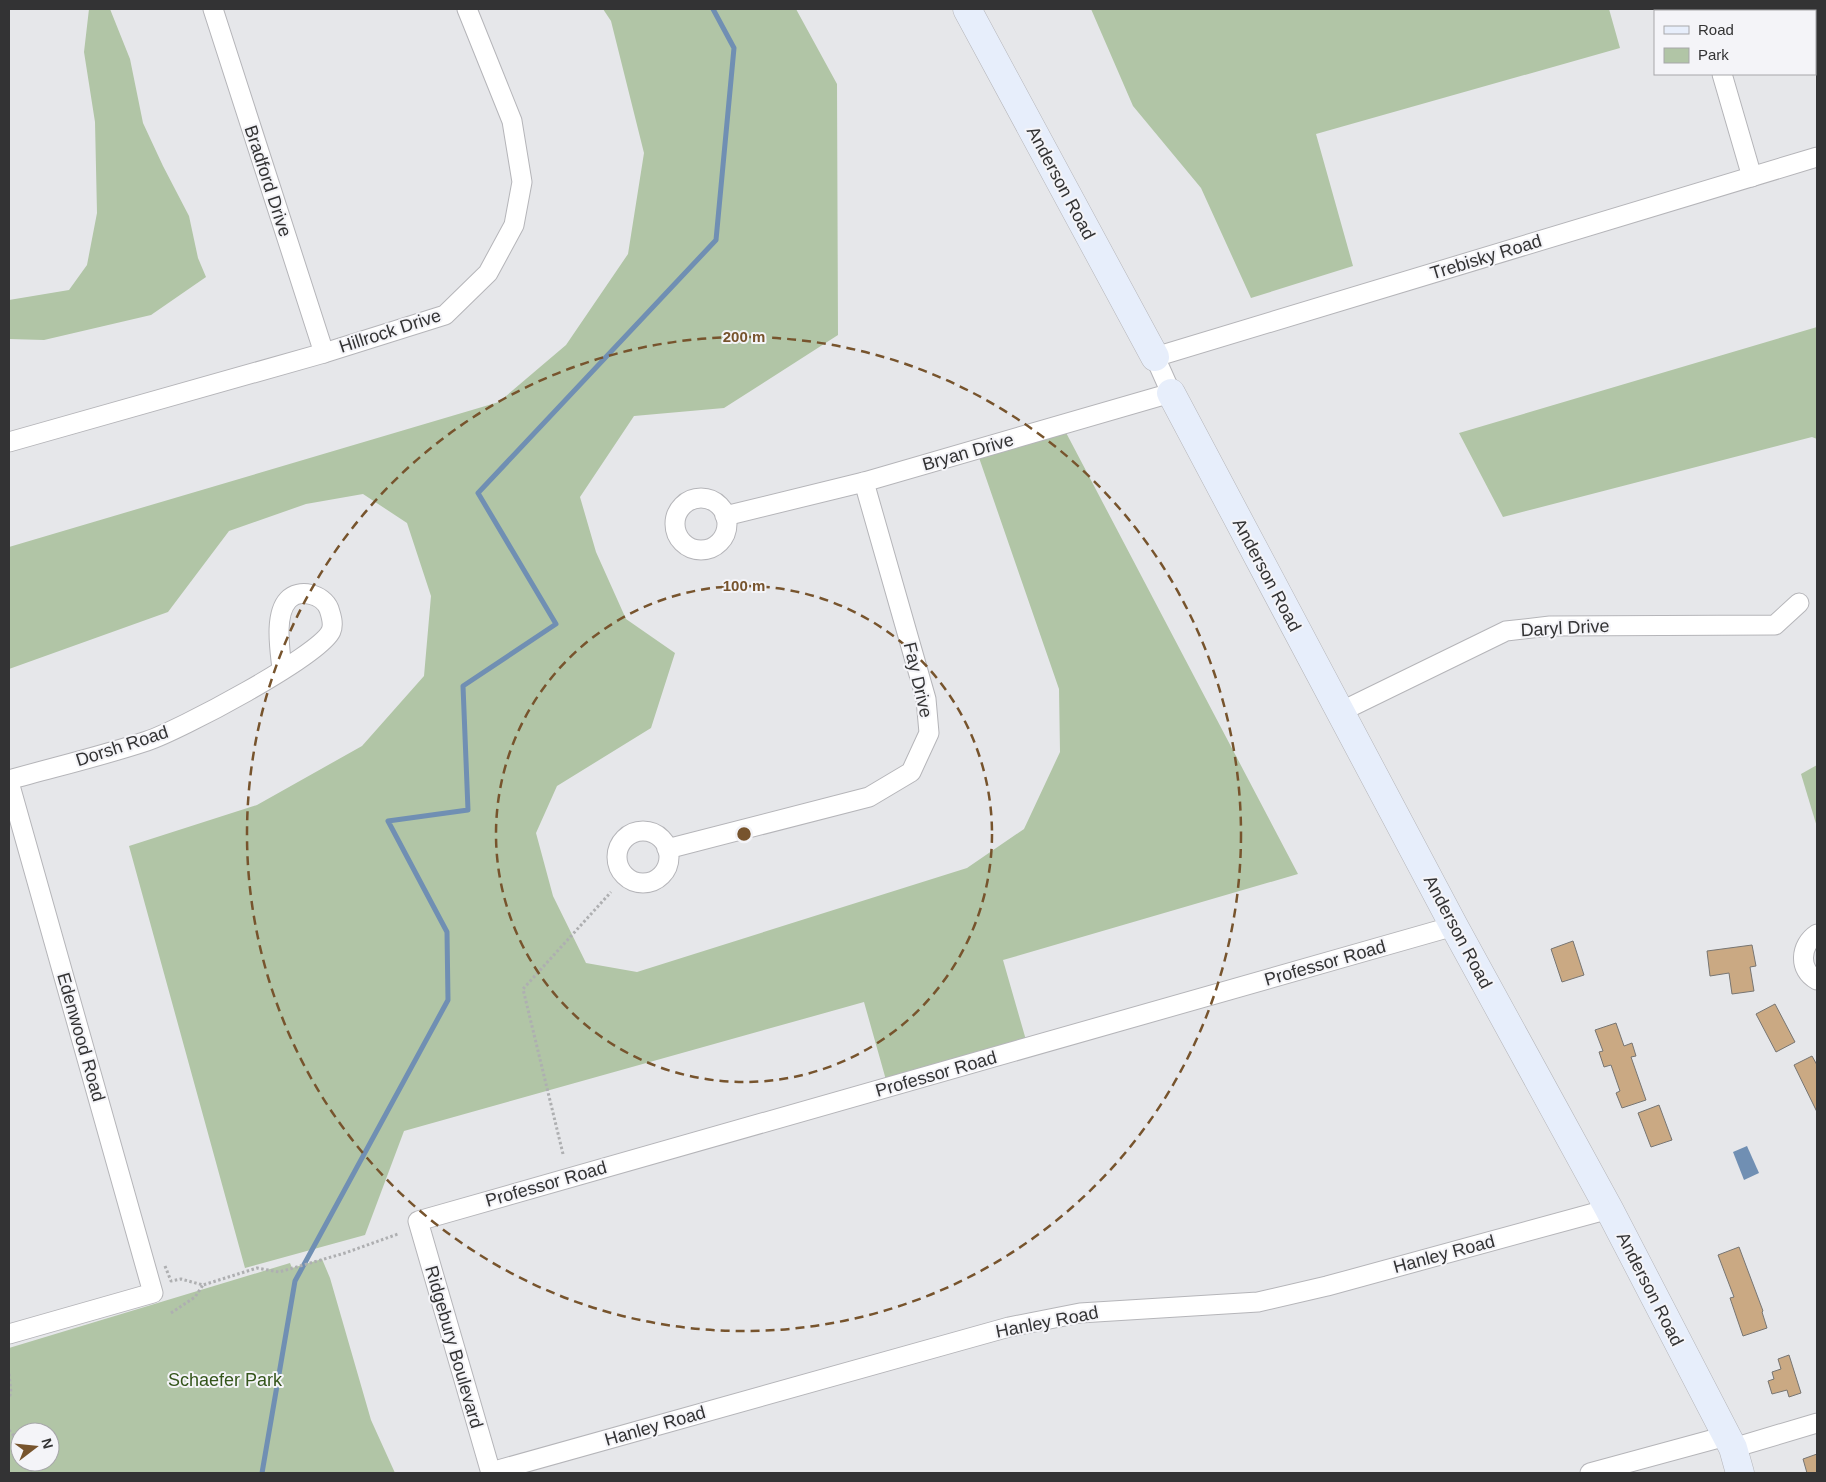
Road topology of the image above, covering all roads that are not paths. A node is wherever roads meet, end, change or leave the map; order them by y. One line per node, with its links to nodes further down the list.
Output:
1 (213, 9): 7 (street, Bradford Drive)
2 (467, 9): 7 (street, Hillrock Drive)
3 (967, 9): 8 (street, Anderson Road)
4 (1722, 75): 6 (street)
5 (1817, 157): 6 (street, Trebisky Road)
6 (1752, 177): 8 (street, Trebisky Road)
7 (324, 353): 10 (street, Hillrock Drive)
8 (1155, 357): 9 (street)
9 (1171, 393): 11 (street, Bryan Drive); 15 (street, Anderson Road)
10 (9, 442)
11 (864, 482): 12 (street, Bryan Drive); 17 (street, Fay Drive)
12 (725, 516)
13 (1799, 603): 15 (street, Daryl Drive)
14 (282, 669): 16 (street, Dorsh Road)
15 (1340, 712): 18 (street, Anderson Road)
16 (9, 781): 23 (street, Edenwood Road)
17 (667, 850)
18 (1454, 926): 21 (street, Anderson Road); 22 (street, Professor Road)
19 (1817, 934): 20 (street)
20 (1817, 980)
21 (1609, 1209): 25 (street, Anderson Road); 26 (street, Hanley Road)
22 (418, 1221): 26 (street, Ridgebury Boulevard)
23 (9, 1334)
24 (1817, 1423): 25 (street)
25 (1733, 1452): 27 (street)
26 (491, 1473)
27 (1590, 1473)

